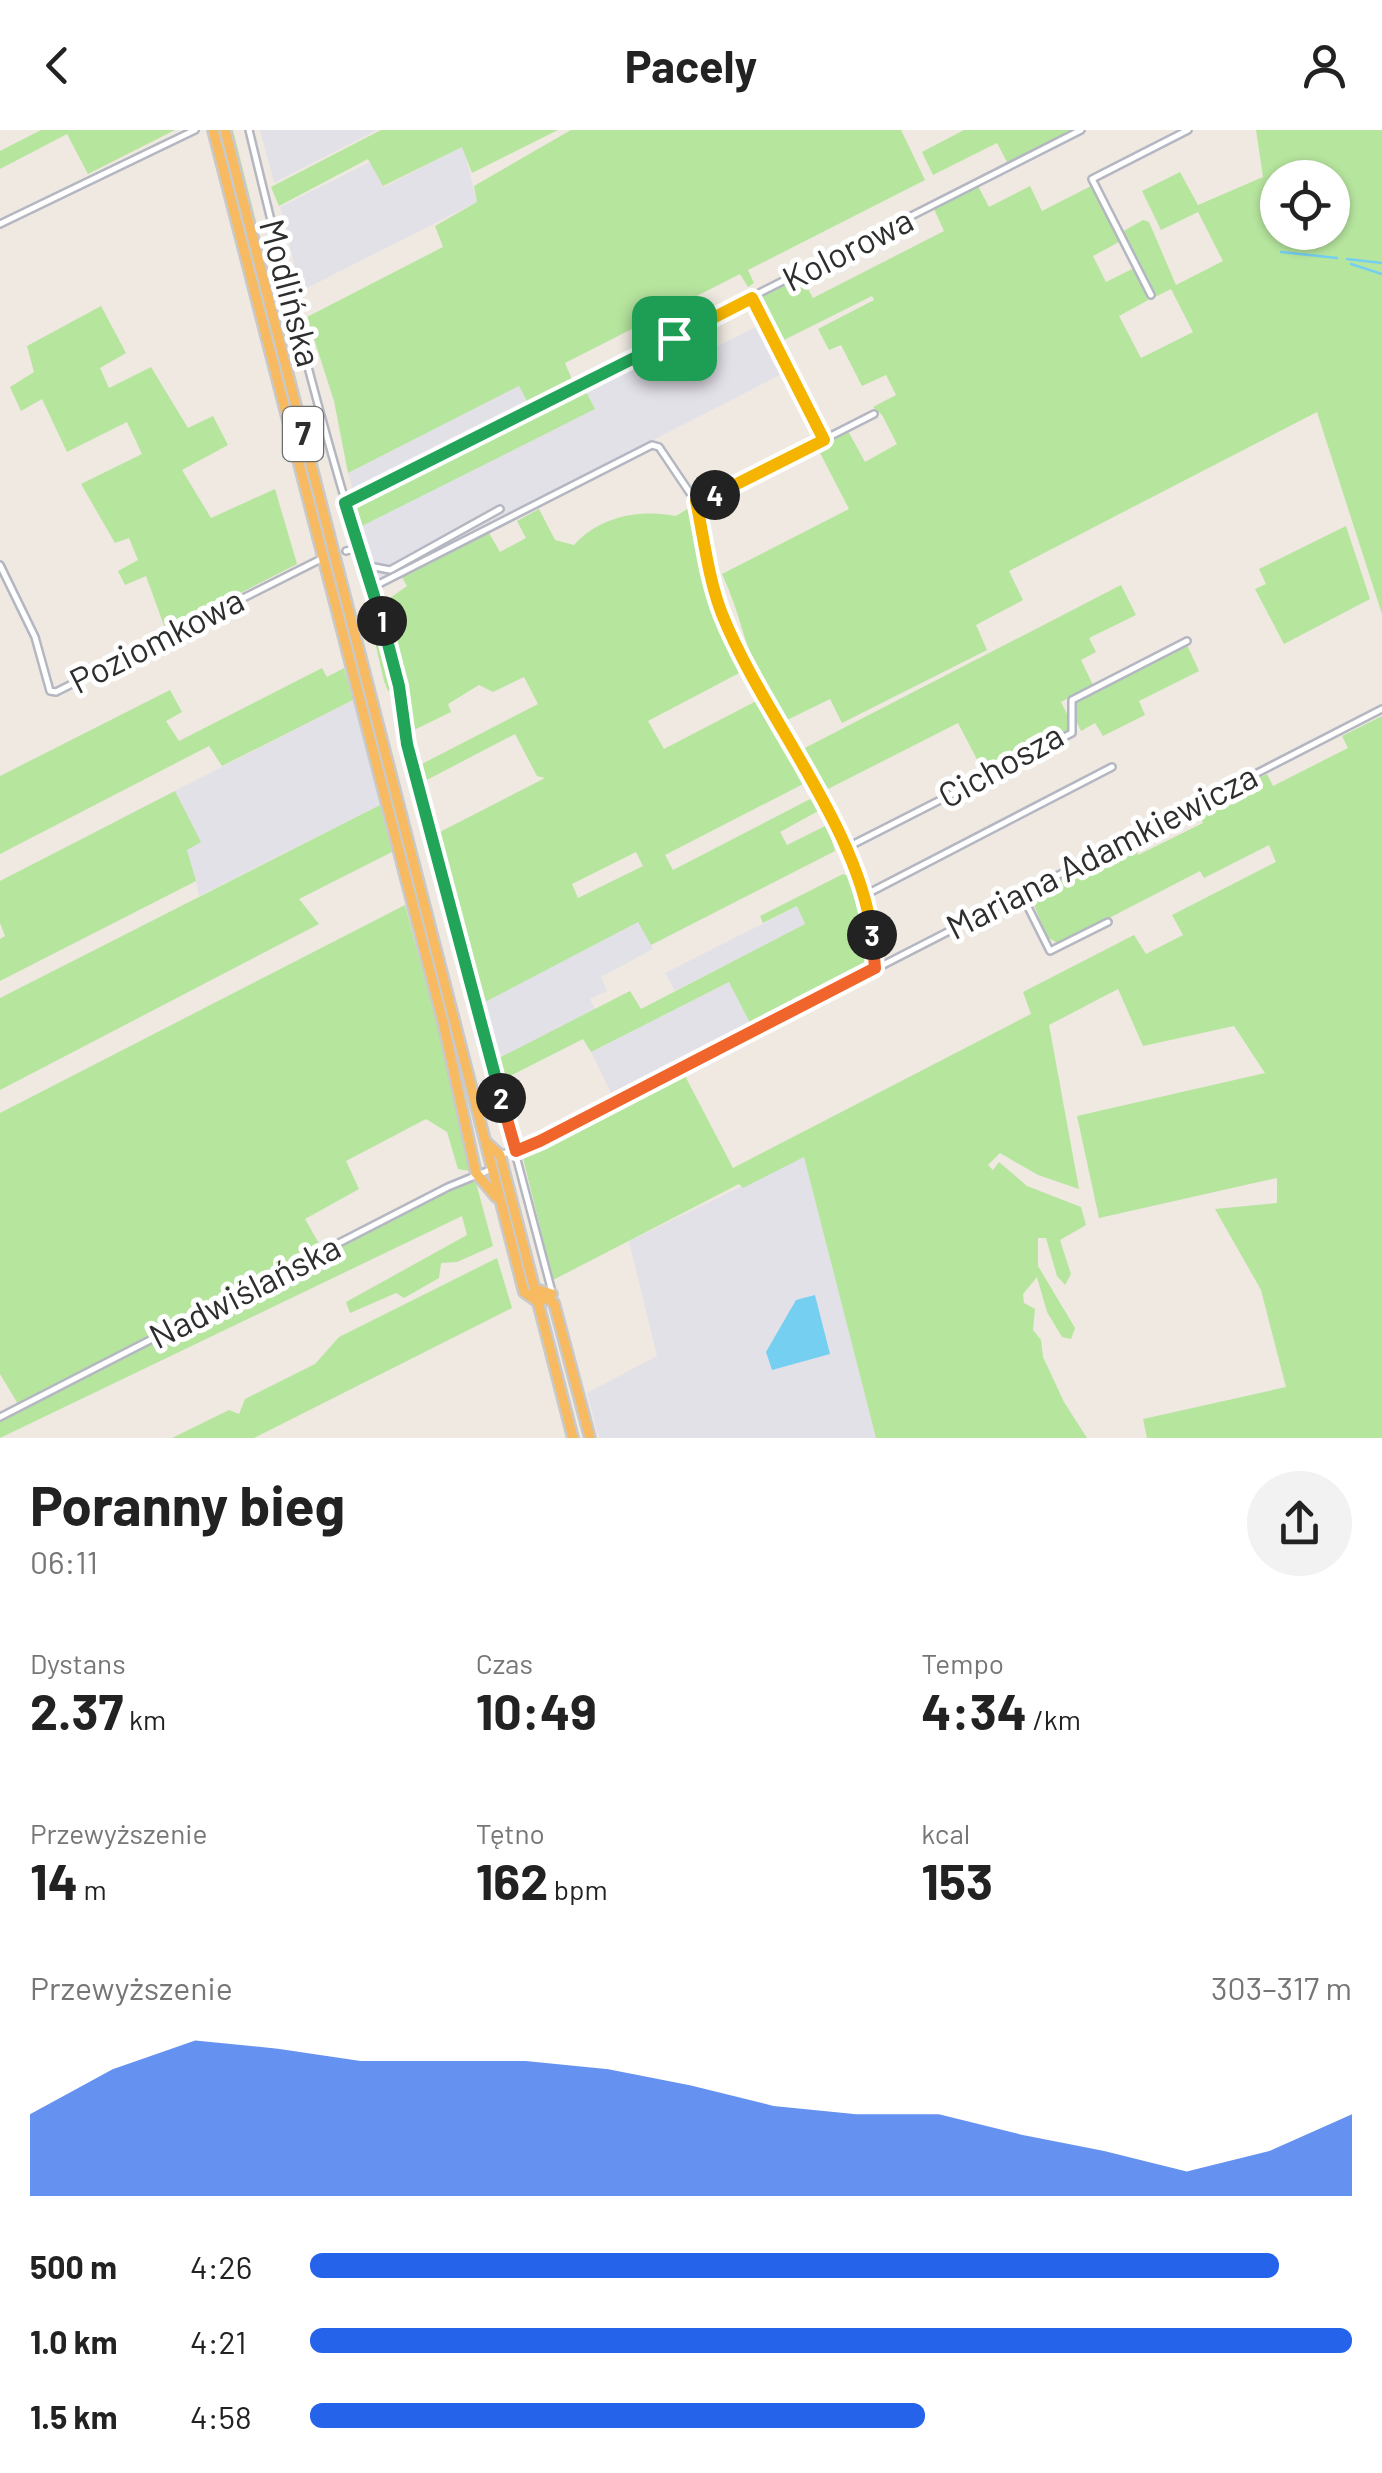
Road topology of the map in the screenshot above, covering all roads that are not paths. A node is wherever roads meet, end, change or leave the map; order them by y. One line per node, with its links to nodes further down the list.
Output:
1 (195, 130): 7 (street)
2 (213, 130): 18 (highway)
3 (225, 130): 17 (highway, 7)
4 (249, 130): 13 (street, Modlińska)
5 (1081, 130): 9 (street, Kolorowa)
6 (1188, 130): 8 (street)
7 (0, 224)
8 (1151, 295)
9 (752, 298): 11 (street); 13 (street, Kolorowa)
10 (874, 414): 11 (street)
11 (824, 440): 12 (street)
12 (696, 501): 21 (street); 25 (street)
13 (345, 503): 15 (street, Modlińska)
14 (500, 509): 19 (street)
15 (360, 546): 16 (street); 19 (street, Modlińska)
16 (346, 551)
17 (334, 554): 18 (street, Poziomkowa); 30 (highway, 7)
18 (321, 559): 20 (street, Poziomkowa); 34 (highway)
19 (367, 564): 21 (street, Modlińska)
20 (0, 565)
21 (374, 587): 31 (street, Modlińska)
22 (1186, 642): 25 (street, Cichosza)
23 (1382, 709): 26 (street, Mariana Adamkiewicza)
24 (1112, 767): 27 (street)
25 (844, 849): 27 (street)
26 (1021, 893): 28 (street); 29 (street, Mariana Adamkiewicza)
27 (863, 896): 29 (street)
28 (1108, 922)
29 (875, 968): 31 (street, Mariana Adamkiewicza)
30 (484, 1141): 32 (highway); 33 (highway, 7)
31 (516, 1151): 32 (street, Mariana Adamkiewicza); 38 (street, Modlińska)
32 (500, 1155): 35 (highway)
33 (492, 1169): 34 (street, Nadwiślańska); 35 (street); 36 (highway, 7)
34 (476, 1173): 36 (highway); 41 (street, Nadwiślańska)
35 (505, 1174): 37 (highway)
36 (500, 1202): 37 (highway, 7)
37 (537, 1295): 38 (highway); 40 (highway)
38 (553, 1298): 39 (highway)
39 (578, 1396): 40 (highway); 43 (highway)
40 (568, 1414): 42 (highway)
41 (0, 1417)
42 (574, 1438)
43 (590, 1438)

